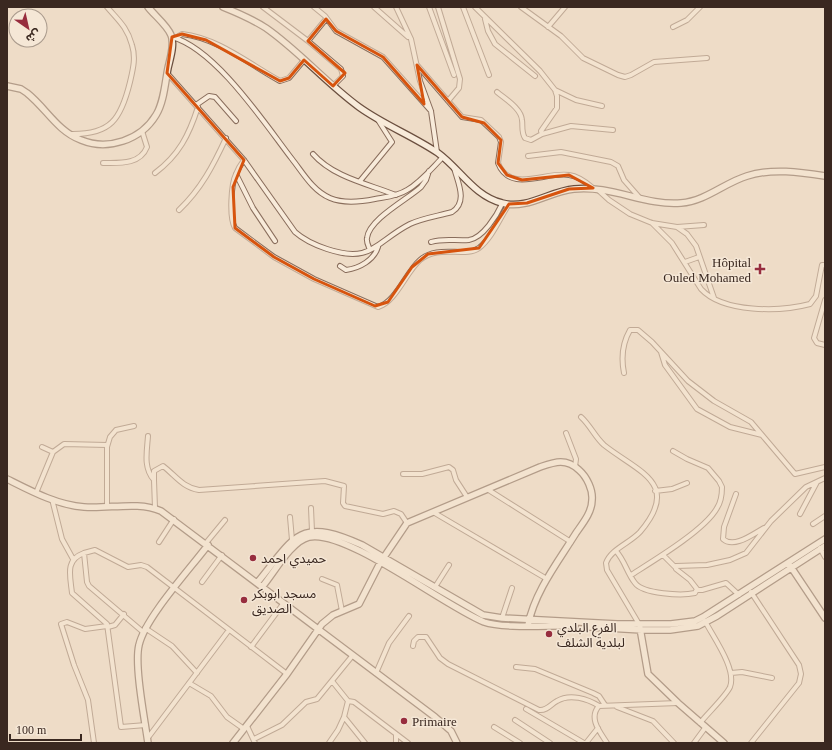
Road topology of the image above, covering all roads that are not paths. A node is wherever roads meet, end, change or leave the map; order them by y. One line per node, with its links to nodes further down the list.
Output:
1 (108, 7): 41 (street)
2 (148, 7): 19 (street)
3 (224, 7): 23 (street)
4 (263, 7): 21 (street)
5 (314, 7): 16 (street)
6 (374, 7): 20 (street)
7 (396, 7): 20 (street)
8 (429, 7): 26 (street)
9 (438, 7): 33 (street)
10 (463, 7): 27 (street)
11 (475, 7): 15 (street)
12 (521, 7): 17 (street)
13 (565, 7): 17 (street)
14 (700, 7): 18 (street)
15 (485, 18): 28 (street); 31 (street)
16 (326, 19): 21 (street); 36 (street)
17 (548, 27): 22 (street)
18 (673, 27)
19 (174, 37): 23 (street); 25 (street); 57 (street)
20 (411, 40): 24 (street)
21 (308, 41): 30 (street)
22 (707, 58)
23 (304, 60): 30 (street)
24 (416, 65): 33 (street); 36 (street)
25 (167, 73): 34 (street); 40 (street)
26 (454, 75)
27 (489, 75)
28 (534, 76)
29 (7, 86): 41 (street)
30 (333, 86): 37 (street)
31 (555, 90): 35 (street); 42 (street)
32 (497, 92): 42 (street)
33 (448, 101): 56 (street)
34 (197, 106): 38 (street); 43 (street); 52 (street)
35 (602, 106)
36 (431, 112): 44 (street)
37 (376, 118): 44 (street); 55 (street)
38 (236, 121)
39 (613, 130): 42 (street)
40 (142, 131): 41 (street); 49 (street)
41 (68, 133)
42 (542, 134)
43 (226, 138): 48 (street); 61 (street)
44 (437, 152): 47 (street)
45 (313, 154): 55 (street)
46 (528, 156): 58 (street)
47 (443, 157): 50 (street); 51 (street)
48 (244, 160): 53 (street); 68 (street)
49 (103, 163)
50 (454, 166): 59 (street); 67 (street)
51 (429, 170): 57 (street); 68 (street)
52 (155, 173)
53 (236, 174): 60 (street); 65 (street)
54 (825, 176): 58 (street)
55 (360, 181): 57 (street)
56 (595, 189): 58 (street); 60 (street); 62 (street)
57 (396, 195)
58 (639, 197)
59 (502, 204): 60 (street); 66 (street)
60 (509, 204)
61 (179, 210)
62 (652, 223): 64 (street); 70 (street)
63 (704, 225): 64 (street)
64 (677, 227): 69 (street)
65 (275, 241)
66 (431, 242)
67 (378, 247): 68 (street); 72 (street)
68 (370, 250)
69 (699, 257): 70 (street); 73 (street)
70 (685, 262): 74 (street)
71 (825, 265): 75 (street)
72 (340, 266)
73 (706, 280): 74 (street); 75 (street)
74 (698, 283): 75 (street)
75 (714, 300)
76 (825, 300): 77 (street)
77 (825, 345)
78 (661, 352): 79 (street); 83 (street); 83 (street)
79 (624, 373)
80 (581, 417): 98 (street)
81 (134, 426): 85 (street)
82 (566, 433): 89 (street)
83 (762, 435): 90 (street)
84 (148, 436): 94 (street)
85 (107, 445): 88 (street); 103 (street)
86 (42, 447): 88 (street)
87 (673, 451): 124 (street)
88 (53, 452): 99 (street)
89 (575, 467): 97 (street); 119 (street)
90 (825, 467)
91 (403, 474): 101 (street)
92 (825, 478): 95 (street)
93 (7, 479): 99 (street)
94 (154, 480): 104 (street); 112 (street)
95 (817, 481): 107 (street); 114 (street)
96 (687, 483): 98 (street)
97 (487, 489): 101 (street); 119 (street)
98 (656, 491): 122 (street)
99 (36, 493): 102 (street)
100 (736, 494): 114 (street)
101 (467, 496): 106 (street)
102 (52, 499): 103 (street); 128 (street)
103 (107, 507): 104 (street)
104 (155, 508): 110 (street)
105 (311, 508): 115 (street)
106 (433, 512): 112 (street); 135 (street)
107 (800, 514)
108 (825, 516): 113 (street)
109 (290, 517): 117 (street)
110 (174, 519): 118 (street); 120 (street)
111 (225, 520): 120 (street)
112 (407, 523): 126 (street)
113 (813, 524)
114 (766, 527): 132 (street)
115 (312, 531): 117 (street); 126 (street)
116 (825, 539): 131 (street)
117 (292, 540): 137 (street)
118 (159, 542)
119 (571, 542): 135 (street)
120 (207, 544): 125 (street); 140 (street)
121 (823, 547): 127 (street); 131 (street)
122 (616, 551): 133 (street); 153 (street)
123 (84, 553): 128 (street); 140 (street); 147 (street)
124 (663, 555): 132 (street); 133 (street)
125 (222, 556): 136 (street); 137 (street)
126 (384, 557): 129 (street); 139 (street)
127 (825, 557)
128 (73, 559): 154 (street)
129 (380, 563): 138 (street); 146 (street); 152 (street)
130 (449, 565): 139 (street)
131 (790, 565): 143 (street); 150 (street)
132 (675, 567): 142 (street)
133 (631, 575): 142 (street)
134 (322, 579): 146 (street)
135 (547, 579): 152 (street)
136 (202, 582)
137 (257, 583): 138 (street)
138 (262, 587): 145 (street)
139 (435, 587): 149 (street)
140 (175, 588): 156 (street); 157 (street)
141 (512, 588): 149 (street)
142 (697, 590): 144 (street)
143 (750, 591): 144 (street); 151 (street); 201 (street)
144 (739, 595): 151 (street)
145 (283, 604): 155 (street); 160 (street)
146 (342, 611): 155 (street)
147 (124, 614): 154 (street); 156 (street)
148 (409, 616): 164 (street)
149 (502, 618): 152 (street)
150 (825, 618)
151 (704, 620): 153 (street); 158 (street); 166 (street)
152 (529, 623): 153 (street); 158 (street)
153 (638, 624): 158 (street)
154 (108, 626): 179 (street); 187 (street)
155 (317, 629): 161 (street); 165 (street)
156 (144, 630): 163 (street); 179 (street)
157 (229, 630): 160 (street); 163 (street)
158 (642, 630): 171 (street)
159 (413, 646): 173 (street)
160 (250, 647): 165 (street)
161 (353, 655): 164 (street); 168 (street)
162 (516, 667): 172 (street)
163 (197, 673): 169 (street)
164 (376, 673): 193 (street)
165 (287, 674): 181 (street)
166 (731, 674): 167 (street); 178 (street)
167 (772, 678)
168 (332, 682): 170 (street); 186 (street)
169 (189, 683): 181 (street); 185 (street)
170 (348, 701): 176 (street); 184 (street)
171 (678, 703): 174 (street); 178 (street)
172 (606, 705): 173 (street); 174 (street)
173 (599, 706): 182 (street)
174 (614, 706): 198 (street)
175 (526, 709): 196 (street)
176 (344, 717): 189 (street); 190 (street)
177 (515, 720): 195 (street)
178 (700, 723): 183 (street)
179 (146, 725): 185 (street)
180 (494, 727): 194 (street)
181 (245, 728): 186 (street); 188 (street)
182 (598, 728): 196 (street); 197 (street)
183 (705, 728): 199 (street); 200 (street)
184 (396, 734): 191 (street); 192 (street)
185 (148, 741)
186 (253, 741)
187 (94, 743)
188 (233, 743)
189 (329, 743)
190 (366, 743)
191 (396, 743)
192 (408, 743)
193 (457, 743)
194 (520, 743)
195 (550, 743)
196 (585, 743)
197 (607, 743)
198 (674, 743)
199 (694, 743)
200 (724, 743)
201 (751, 743)

